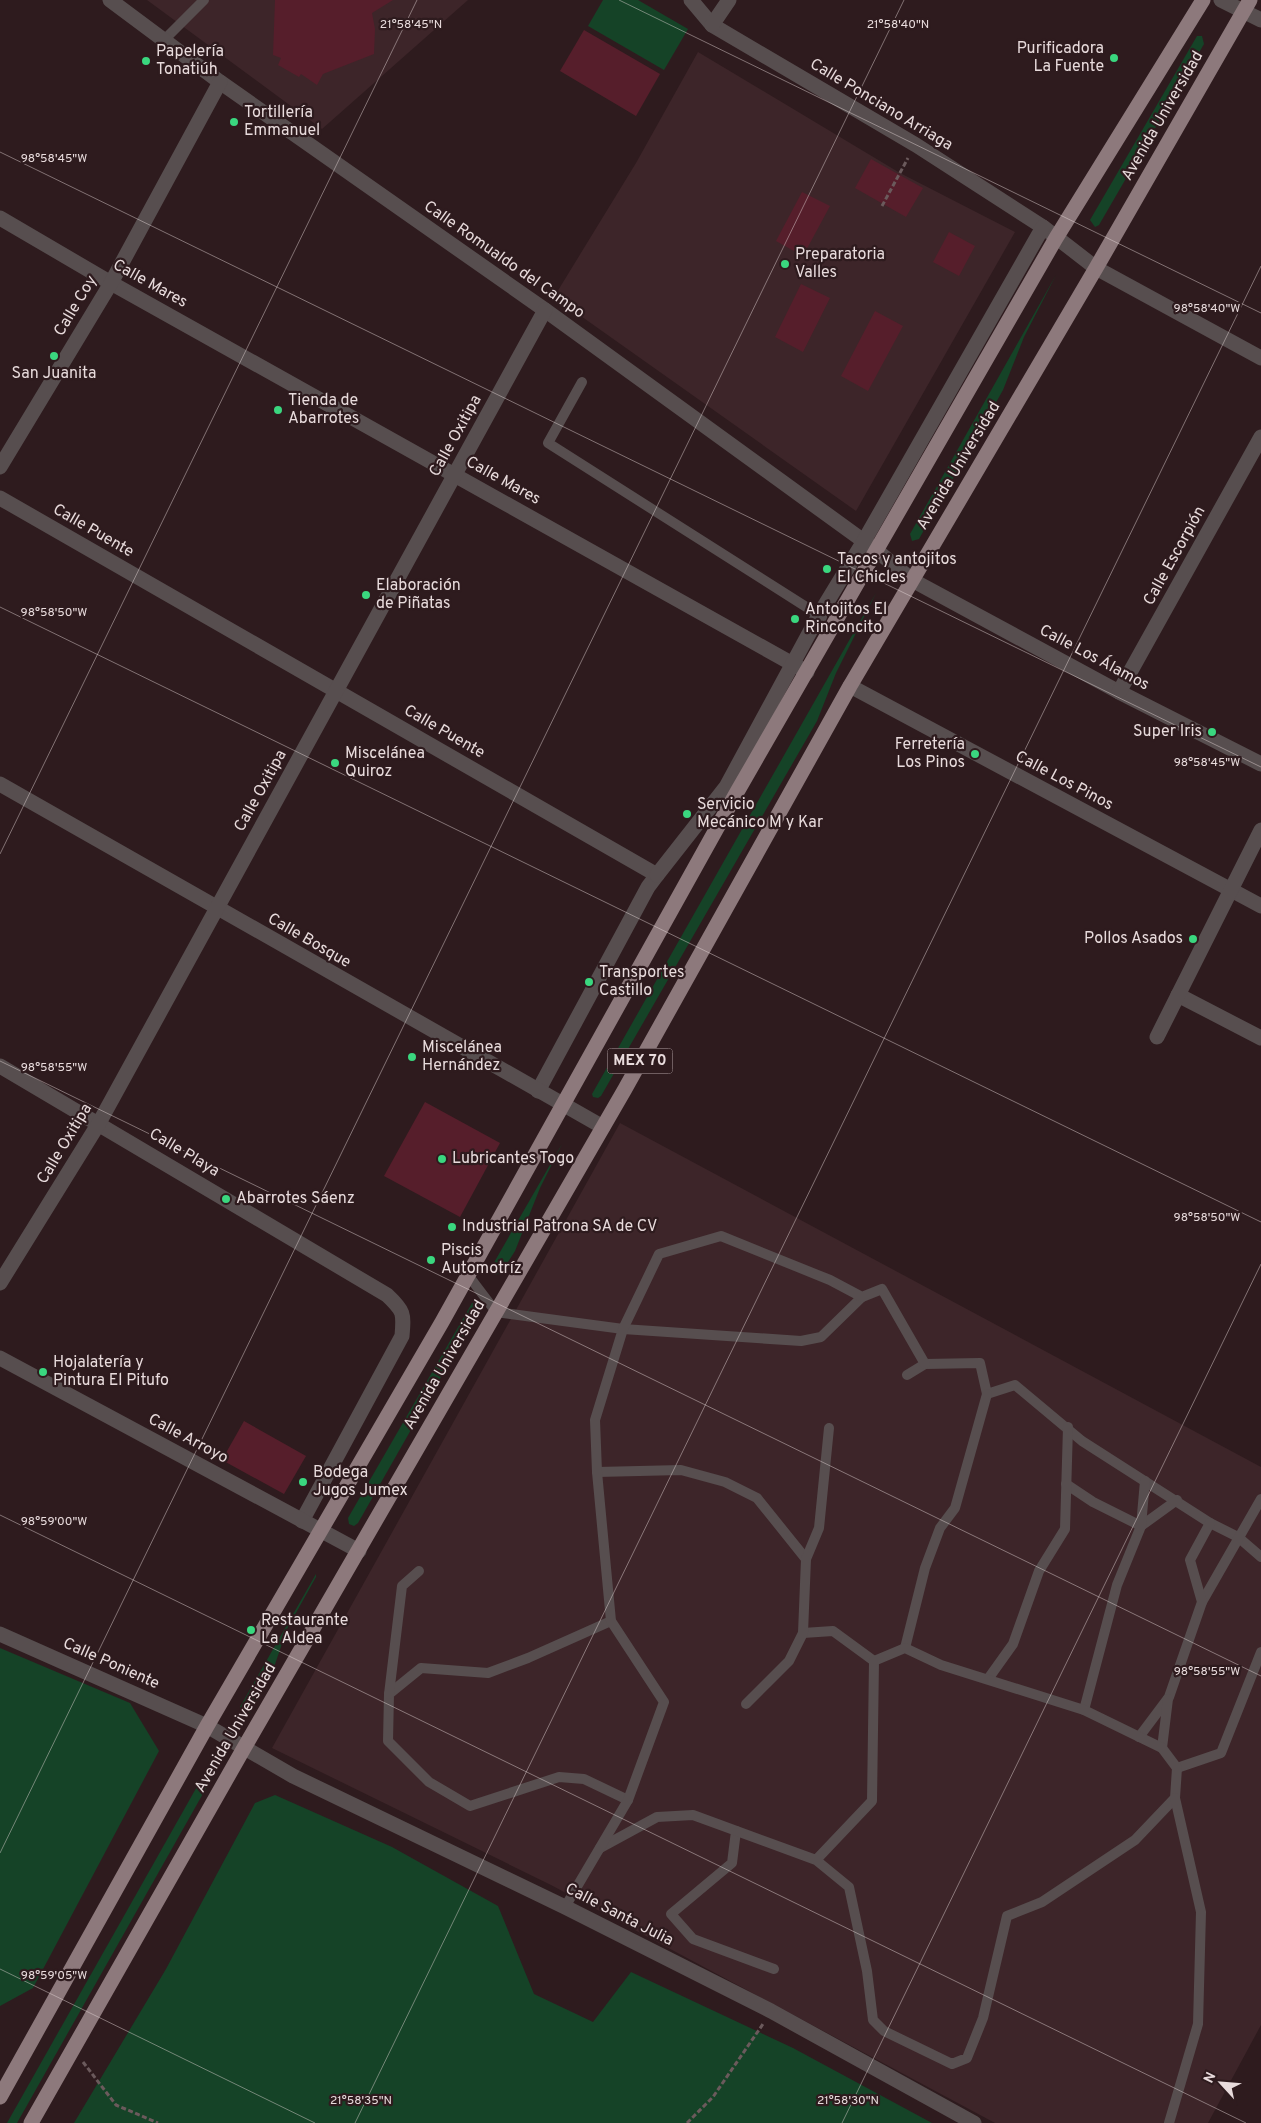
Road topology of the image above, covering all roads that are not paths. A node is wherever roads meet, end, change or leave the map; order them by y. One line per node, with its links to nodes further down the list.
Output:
1 (110, 0): 10 (street, Calle Romualdo del Campo)
2 (204, 0): 10 (lane)
3 (691, 0): 9 (street, Calle Ponciano Arriaga)
4 (728, 0): 9 (street)
5 (1203, 0): 14 (main road, Avenida Universidad / MEX 70)
6 (1221, 0): 7 (street)
7 (1247, 5): 8 (street); 15 (main road, Avenida Universidad / MEX 70)
8 (1261, 20)
9 (712, 25): 13 (street, Calle Ponciano Arriaga)
10 (164, 40): 11 (street, Calle Romualdo del Campo)
11 (220, 82): 16 (street, Calle Coy); 17 (street, Calle Romualdo del Campo)
12 (0, 218): 16 (street, Calle Mares)
13 (1043, 227): 14 (street, Calle Ponciano Arriaga); 24 (street)
14 (1056, 238): 15 (street, Calle Ponciano Arriaga); 24 (main road, Avenida Universidad / MEX 70)
15 (1096, 268): 18 (street, Calle Ponciano Arriaga); 25 (main road, Avenida Universidad / MEX 70)
16 (111, 283): 21 (street, Calle Coy); 22 (street, Calle Mares)
17 (545, 310): 22 (street, Calle Oxitipa); 24 (street, Calle Romualdo del Campo)
18 (1261, 358)
19 (582, 382): 26 (lane)
20 (1261, 437): 31 (street, Calle Escorpión)
21 (0, 467)
22 (455, 474): 28 (street, Calle Mares); 30 (street, Calle Oxitipa)
23 (0, 498): 30 (street, Calle Puente)
24 (870, 546): 25 (street, Calle Romualdo del Campo); 26 (street); 27 (main road, Avenida Universidad / MEX 70)
25 (912, 580): 29 (main road, Avenida Universidad / MEX 70); 31 (street, Calle Los Álamos)
26 (819, 615): 27 (lane); 28 (street)
27 (833, 625): 28 (main road, Avenida Universidad / MEX 70)
28 (800, 669): 35 (street); 44 (main road, Avenida Universidad / MEX 70)
29 (850, 686): 36 (street, Calle Los Pinos); 46 (main road, Avenida Universidad / MEX 70)
30 (337, 691): 35 (street, Calle Puente); 38 (street, Calle Oxitipa)
31 (1119, 692): 32 (street, Calle Los Álamos)
32 (1261, 764)
33 (0, 784): 38 (street, Calle Bosque)
34 (1261, 830): 36 (street)
35 (656, 875): 43 (street)
36 (1230, 891): 37 (street, Calle Los Pinos); 39 (street)
37 (1261, 906)
38 (216, 909): 43 (street, Calle Bosque); 45 (street, Calle Oxitipa)
39 (1178, 995): 40 (street); 41 (street)
40 (1156, 1037)
41 (1261, 1038)
42 (0, 1066): 45 (street, Calle Playa)
43 (538, 1091): 44 (street, Calle Bosque)
44 (562, 1105): 46 (street, Calle Bosque); 47 (main road, Avenida Universidad / MEX 70)
45 (99, 1123): 48 (street, Calle Oxitipa); 63 (street, Calle Playa)
46 (603, 1127): 50 (main road, Avenida Universidad / MEX 70)
47 (468, 1275): 50 (lane); 66 (main road, Avenida Universidad / MEX 70)
48 (0, 1283)
49 (862, 1297): 51 (lane); 51 (lane); 53 (lane)
50 (496, 1312): 51 (lane); 68 (main road, Avenida Universidad / MEX 70)
51 (623, 1329): 58 (lane)
52 (0, 1358): 63 (street, Calle Arroyo)
53 (925, 1364): 54 (lane); 55 (lane)
54 (906, 1375)
55 (987, 1394): 56 (lane); 76 (lane)
56 (1068, 1427): 59 (lane); 60 (lane)
57 (829, 1428): 70 (lane)
58 (598, 1472): 70 (lane); 73 (lane)
59 (1145, 1480): 62 (lane); 65 (lane)
60 (1066, 1484): 65 (lane); 79 (lane)
61 (1261, 1499): 67 (lane)
62 (1177, 1500): 64 (lane); 65 (lane)
63 (302, 1521): 66 (street, Calle Arroyo)
64 (1210, 1523): 67 (lane); 72 (lane)
65 (1141, 1526): 83 (lane)
66 (320, 1530): 68 (street, Calle Arroyo); 84 (main road, Avenida Universidad / MEX 70)
67 (1238, 1537): 69 (lane); 72 (lane)
68 (359, 1551): 86 (main road, Avenida Universidad / MEX 70)
69 (1261, 1557)
70 (806, 1559): 74 (lane)
71 (419, 1571): 80 (lane)
72 (1202, 1602): 81 (lane)
73 (611, 1621): 80 (lane); 90 (lane)
74 (803, 1633): 78 (lane); 82 (lane)
75 (0, 1634): 84 (street, Calle Poniente)
76 (905, 1648): 78 (lane); 79 (lane)
77 (1261, 1652): 88 (lane)
78 (874, 1661): 93 (lane)
79 (988, 1679): 83 (lane)
80 (389, 1694): 90 (lane)
81 (1169, 1697): 85 (lane); 87 (lane)
82 (746, 1704)
83 (1084, 1710): 85 (lane)
84 (208, 1726): 86 (street, Calle Poniente); 96 (main road, Avenida Universidad / MEX 70)
85 (1139, 1737): 87 (lane)
86 (244, 1748): 94 (street, Calle Santa Julia); 97 (main road, Avenida Universidad / MEX 70)
87 (1162, 1748): 88 (lane)
88 (1177, 1768): 89 (lane)
89 (1175, 1798): 93 (lane); 99 (lane)
90 (628, 1800): 92 (lane)
91 (736, 1831): 92 (lane); 93 (lane); 95 (lane)
92 (600, 1848): 94 (lane)
93 (816, 1860)
94 (565, 1907): 98 (street, Calle Santa Julia)
95 (774, 1968)
96 (0, 2097)
97 (31, 2123)
98 (974, 2123)
99 (1169, 2123)

